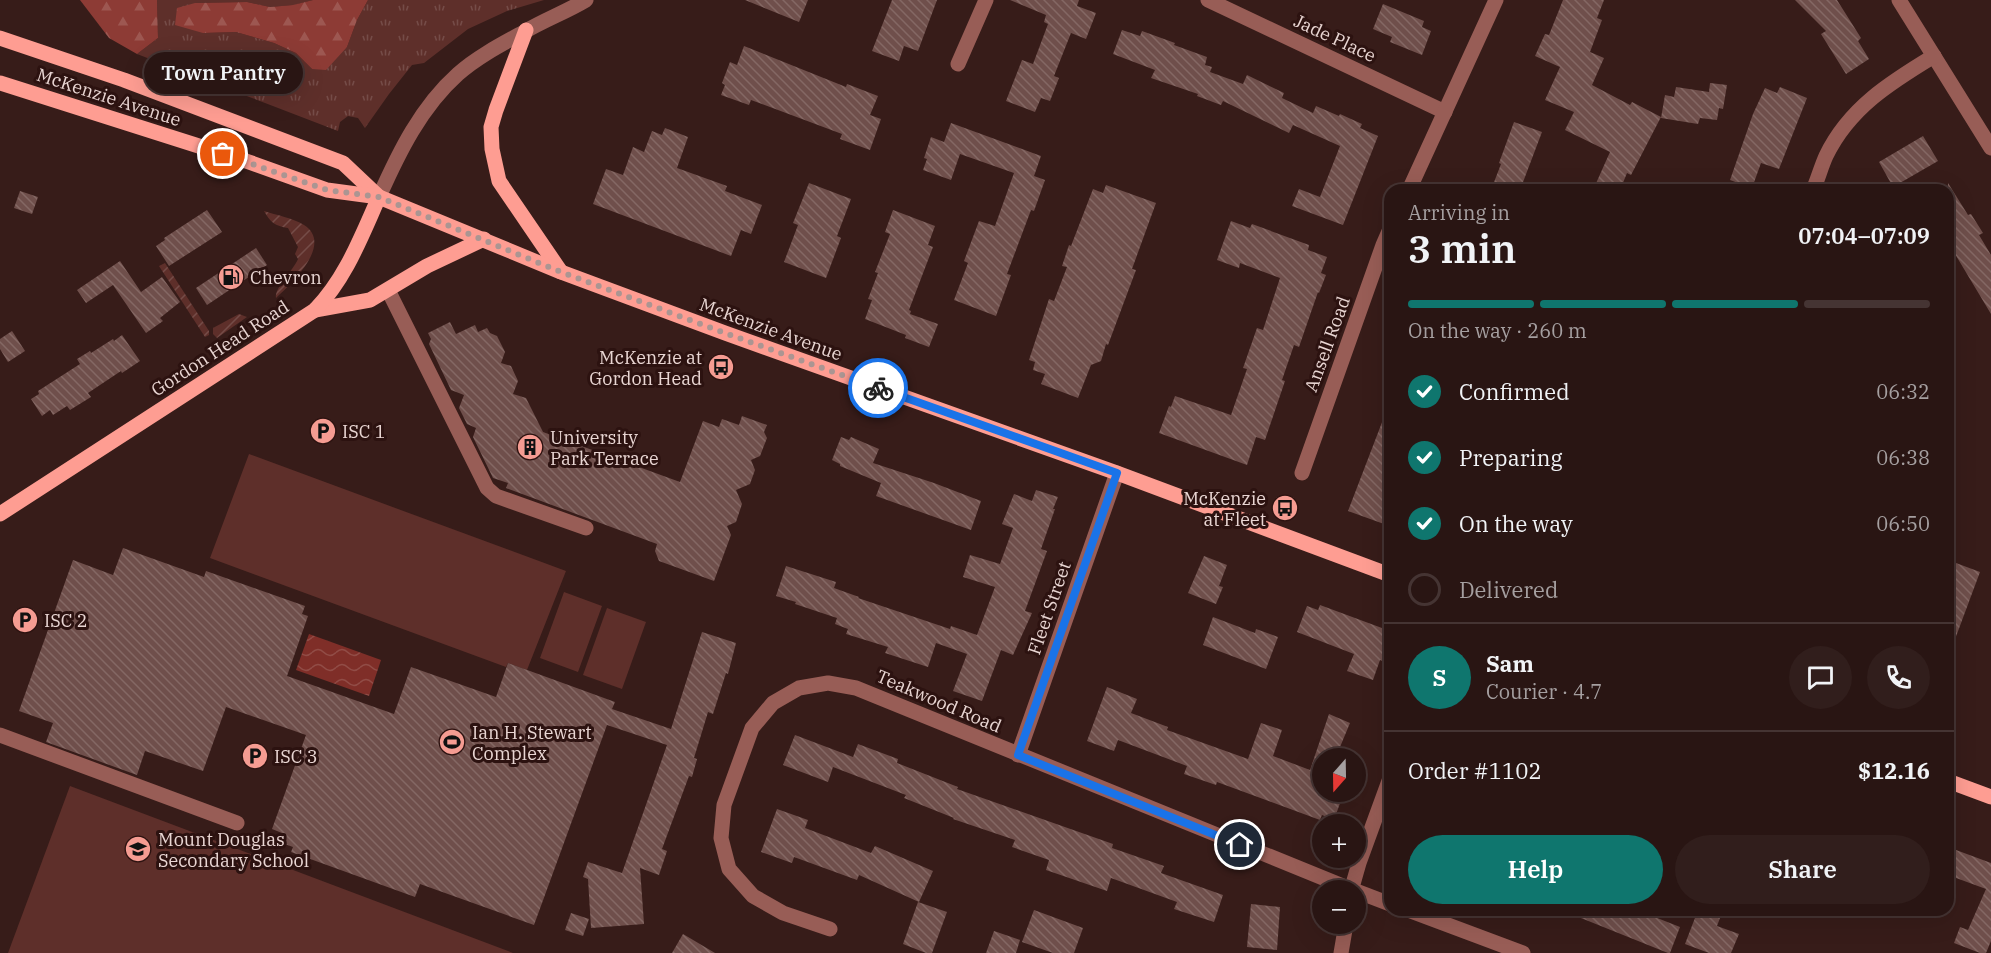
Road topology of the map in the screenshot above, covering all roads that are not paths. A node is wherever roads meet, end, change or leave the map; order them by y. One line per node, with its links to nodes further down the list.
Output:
1 (586, 0): 6 (street, Gordon Head Road)
2 (986, 0): 9 (street)
3 (1208, 0): 11 (street, Jade Place)
4 (1496, 0): 11 (street)
5 (1899, 0): 8 (street)
6 (526, 30): 15 (street, Gordon Head Road); 18 (main road)
7 (0, 38): 15 (main road, McKenzie Avenue)
8 (1934, 56): 12 (street); 14 (street)
9 (958, 64)
10 (3, 83): 15 (main road, McKenzie Avenue)
11 (1446, 112): 13 (street)
12 (1991, 148)
13 (1412, 184)
14 (1815, 184)
15 (379, 197): 16 (main road, McKenzie Avenue); 20 (main road, Gordon Head Road)
16 (484, 239): 18 (main road, McKenzie Avenue); 19 (main road)
17 (1384, 243): 22 (street, Ansell Road)
18 (561, 272): 21 (main road, McKenzie Avenue)
19 (388, 290): 20 (main road); 24 (street)
20 (315, 310): 23 (main road, Gordon Head Road)
21 (1117, 473): 25 (main road, McKenzie Avenue); 27 (street, Fleet Street)
22 (1302, 473)
23 (0, 514)
24 (586, 528)
25 (1384, 573)
26 (0, 735): 31 (street)
27 (1018, 755): 32 (street, Teakwood Road); 37 (street, Teakwood Road)
28 (1954, 783): 30 (main road)
29 (1384, 794): 33 (street)
30 (1991, 797)
31 (237, 823)
32 (1326, 880)
33 (1355, 880)
34 (1366, 896): 35 (street, Teakwood Road)
35 (1384, 902)
36 (1424, 916): 40 (street)
37 (830, 929)
38 (1344, 934): 39 (street)
39 (1341, 953)
40 (1523, 953)

